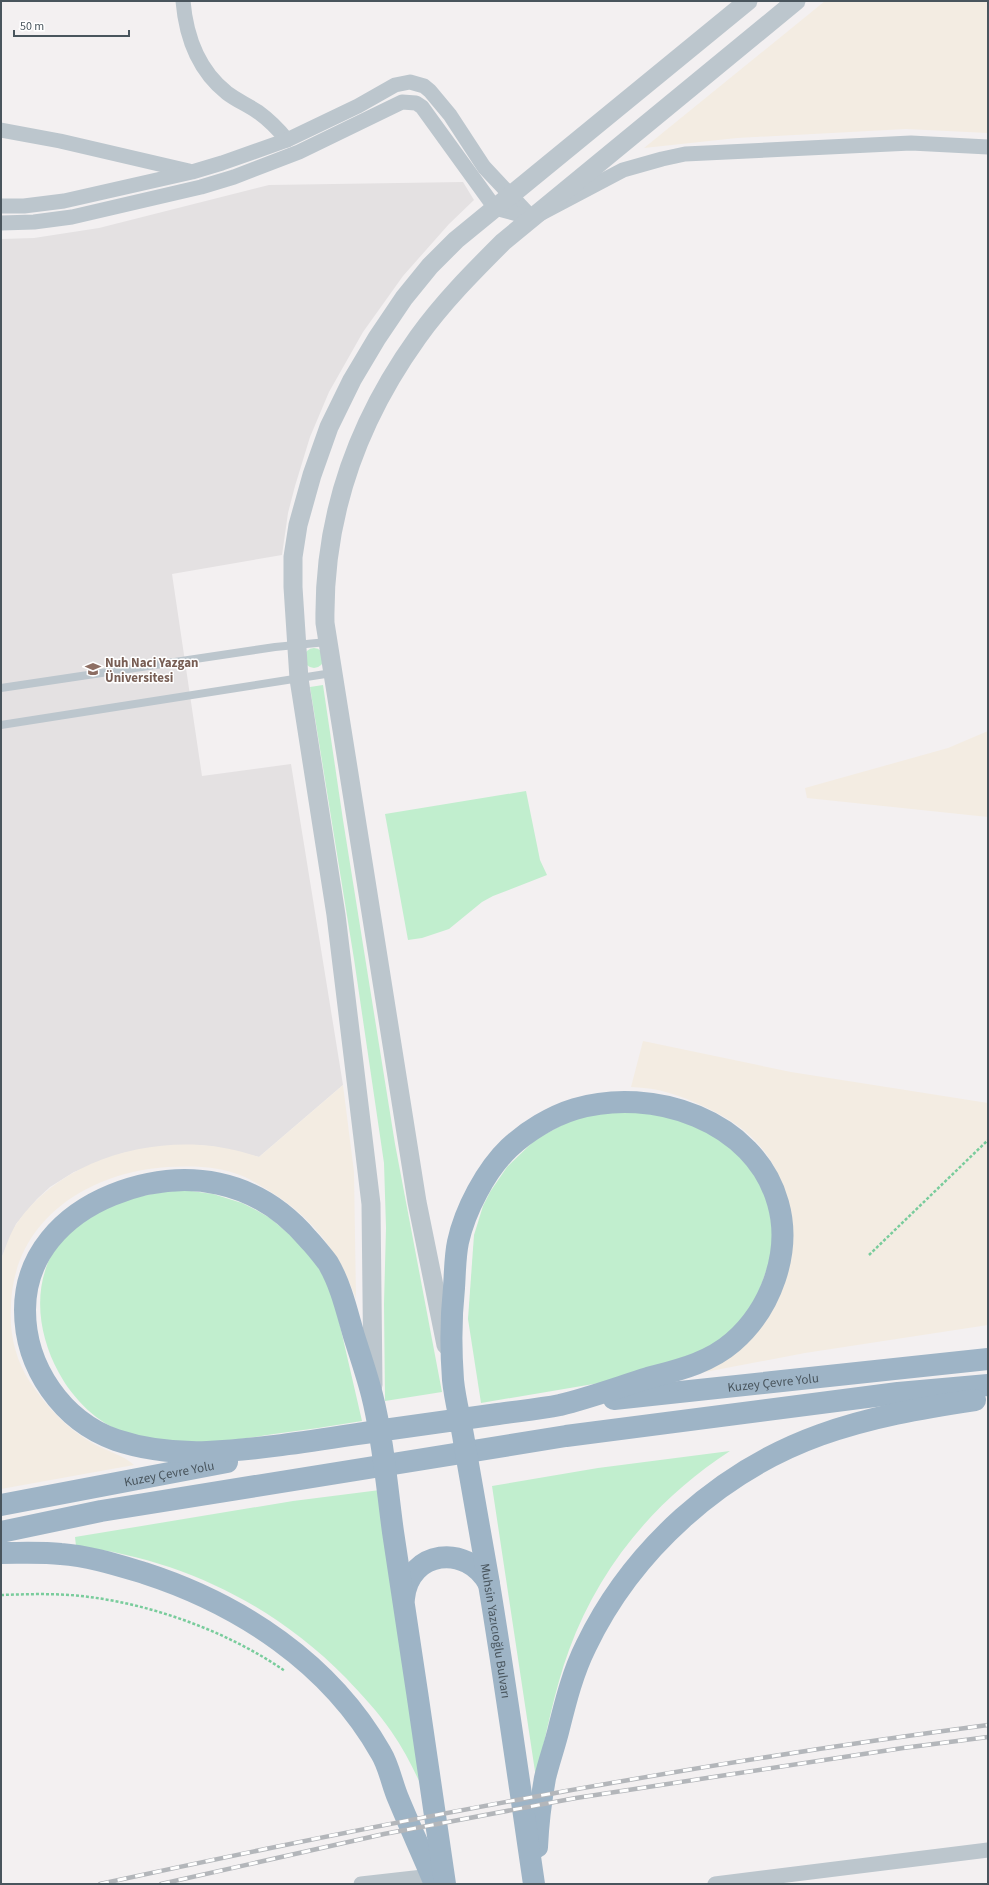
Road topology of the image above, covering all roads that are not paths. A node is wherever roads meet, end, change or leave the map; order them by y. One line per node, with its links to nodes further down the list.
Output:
1 (183, 1): 5 (street)
2 (748, 1): 8 (street)
3 (796, 1): 11 (street)
4 (1, 130): 7 (street)
5 (287, 140): 7 (street); 8 (street)
6 (988, 147): 11 (street)
7 (192, 172): 9 (street)
8 (511, 195): 10 (street); 11 (street)
9 (1, 206)
10 (495, 208): 11 (street); 12 (street); 14 (street)
11 (532, 218): 13 (street)
12 (1, 223)
13 (327, 642): 14 (lane); 15 (street)
14 (297, 644): 16 (street); 17 (lane)
15 (332, 673): 16 (lane); 20 (street)
16 (299, 679): 18 (lane); 23 (street)
17 (1, 688)
18 (1, 725)
19 (988, 1359): 24 (highway, Kuzey Çevre Yolu)
20 (453, 1380): 24 (highway, Muhsin Yazıcıoğlu Bulvarı); 29 (highway, Muhsin Yazıcıoğlu Bulvarı)
21 (988, 1385): 27 (highway, Kuzey Çevre Yolu)
22 (988, 1398): 34 (highway)
23 (374, 1401): 25 (highway); 30 (highway)
24 (559, 1405): 25 (highway)
25 (336, 1438): 26 (highway, Kuzey Çevre Yolu)
26 (1, 1505)
27 (1, 1532)
28 (1, 1553): 32 (highway)
29 (489, 1584): 30 (highway); 34 (highway, Muhsin Yazıcıoğlu Bulvarı)
30 (404, 1601): 32 (highway)
31 (988, 1850): 35 (street)
32 (437, 1881): 33 (street)
33 (361, 1884)
34 (534, 1884)
35 (715, 1884)

